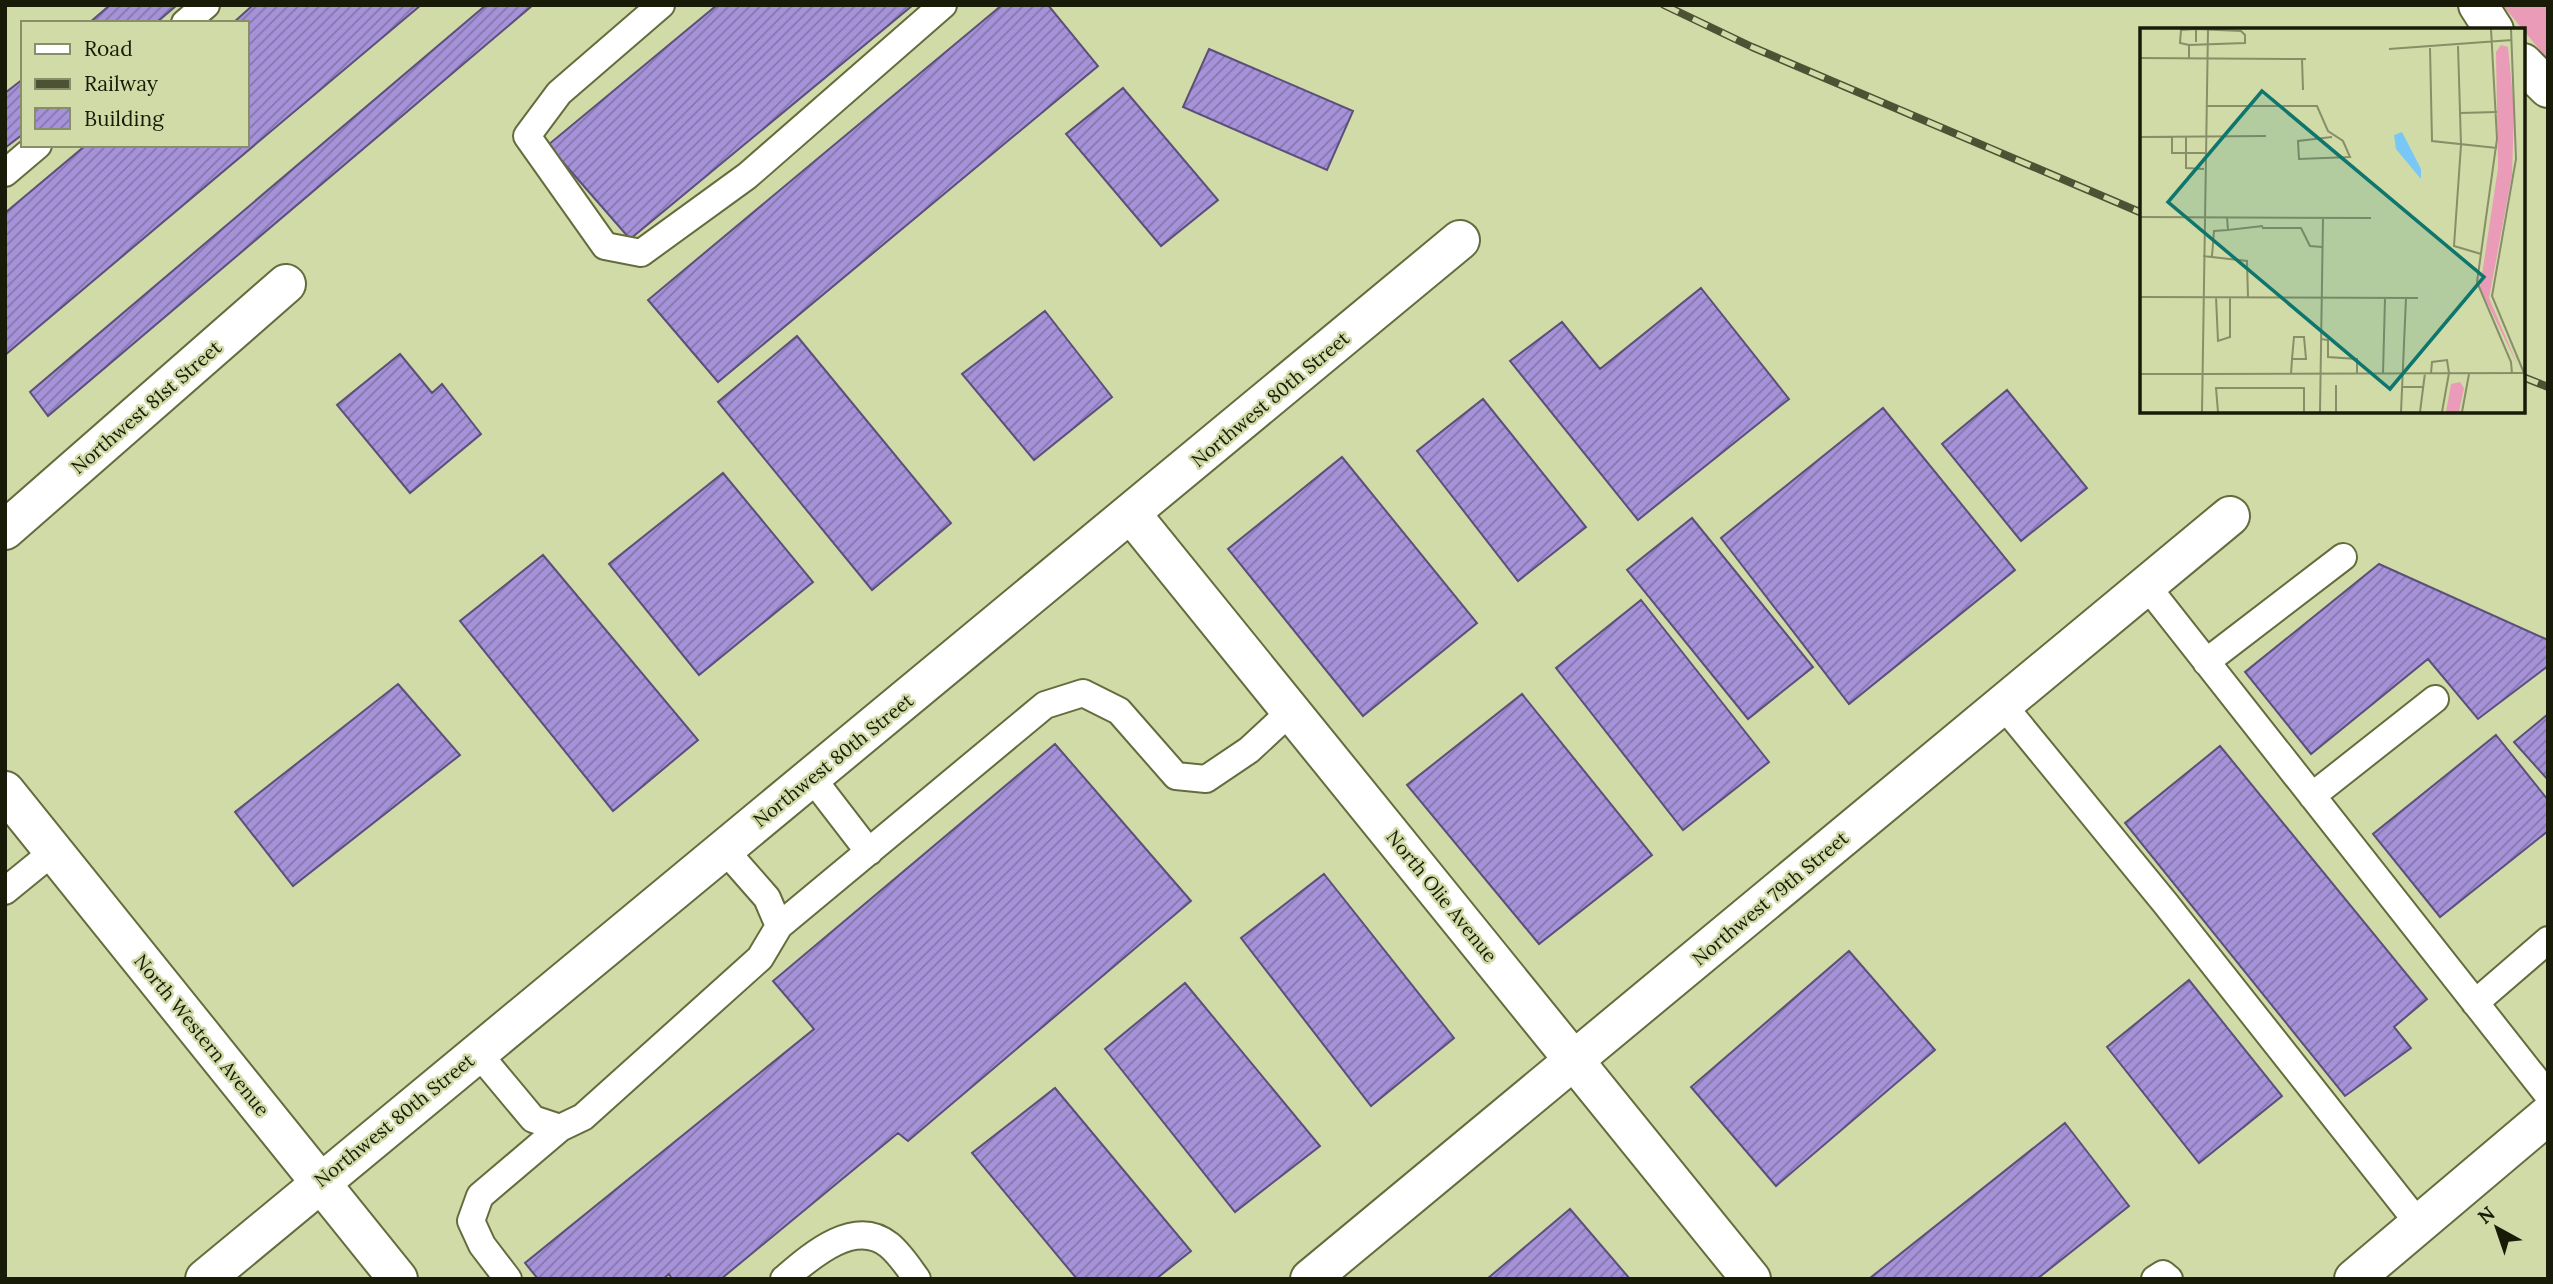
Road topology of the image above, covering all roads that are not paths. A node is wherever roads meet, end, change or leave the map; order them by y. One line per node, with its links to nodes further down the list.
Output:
1 (206, 5): 5 (lane)
2 (661, 5): 3 (lane)
3 (943, 5)
4 (2478, 5): 6 (street)
5 (188, 21)
6 (2493, 28)
7 (2525, 65): 8 (street)
8 (2548, 88)
9 (36, 147): 10 (lane)
10 (5, 173)
11 (1460, 240): 13 (street, Northwest 80th Street)
12 (286, 284): 15 (street, Northwest 81st Street)
13 (1132, 515): 21 (street, North Olie Avenue); 22 (street, Northwest 80th Street)
14 (2230, 516): 17 (street, Northwest 79th Street)
15 (5, 530)
16 (2343, 557): 18 (lane)
17 (2146, 585): 18 (lane); 20 (street, Northwest 79th Street)
18 (2206, 662): 24 (lane)
19 (2435, 699): 24 (lane)
20 (2003, 705): 33 (street, Northwest 79th Street); 38 (lane)
21 (1291, 711): 27 (lane); 33 (street, North Olie Avenue)
22 (812, 778): 25 (street, Northwest 80th Street); 27 (lane)
23 (5, 791): 26 (street, North Western Avenue)
24 (2312, 796): 31 (lane)
25 (724, 849): 29 (lane); 32 (street, Northwest 80th Street)
26 (54, 851): 28 (lane); 37 (street, North Western Avenue)
27 (869, 852): 29 (lane)
28 (5, 891)
29 (779, 926): 36 (lane)
30 (2548, 940): 31 (lane)
31 (2474, 1003): 34 (lane)
32 (477, 1052): 36 (lane); 37 (street, Northwest 80th Street)
33 (1576, 1060): 44 (street, Northwest 79th Street); 45 (street, North Olie Avenue)
34 (2548, 1095)
35 (2548, 1115): 38 (street)
36 (560, 1128): 41 (lane)
37 (320, 1181): 39 (street, Northwest 80th Street); 40 (street, North Western Avenue)
38 (2419, 1224): 48 (street)
39 (205, 1279)
40 (398, 1279)
41 (508, 1279)
42 (784, 1279): 43 (lane)
43 (917, 1279)
44 (1310, 1279)
45 (1751, 1279)
46 (2155, 1279): 47 (lane)
47 (2169, 1279)
48 (2354, 1279)

